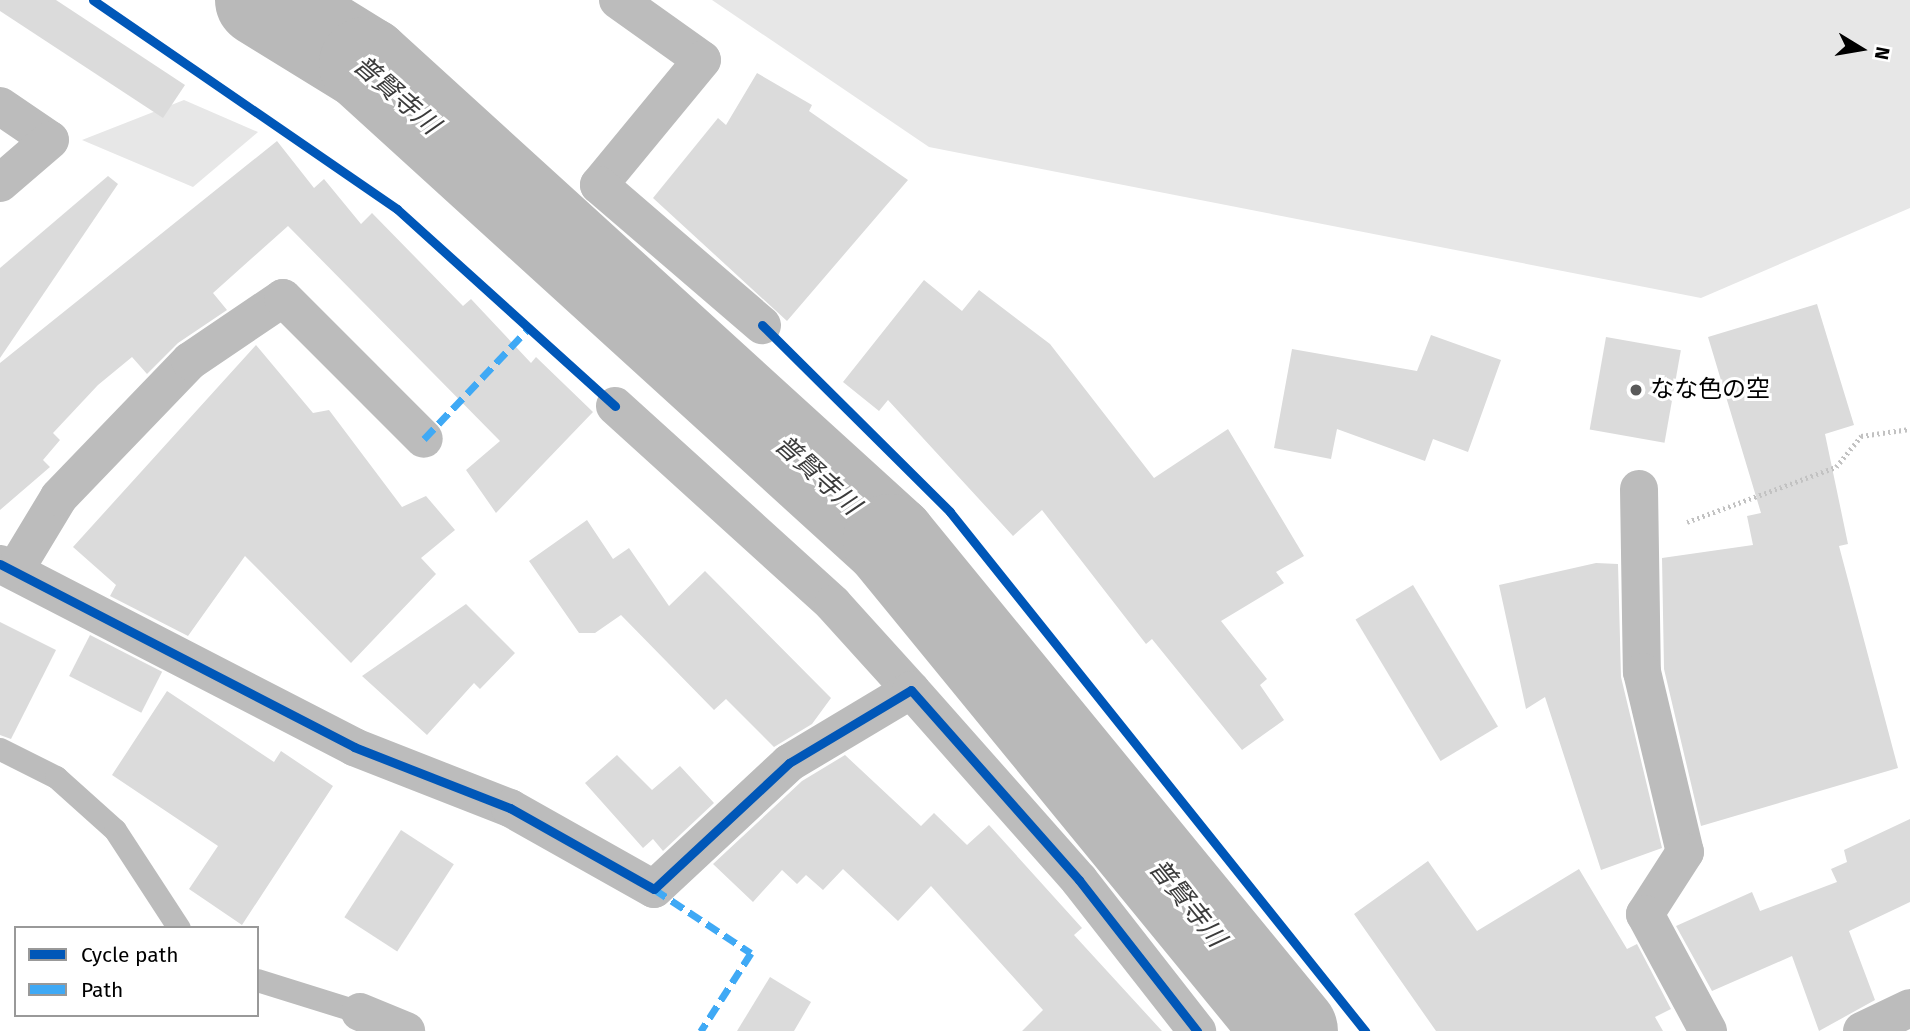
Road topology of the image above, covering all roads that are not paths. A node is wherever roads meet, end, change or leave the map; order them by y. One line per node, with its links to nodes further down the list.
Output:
1 (618, 0): 4 (street)
2 (0, 106): 3 (street)
3 (0, 183)
4 (762, 325)
5 (615, 406): 9 (street)
6 (424, 439): 8 (street)
7 (1639, 489): 17 (street)
8 (7, 567): 9 (street)
9 (911, 690): 16 (street)
10 (0, 749): 11 (lane)
11 (178, 926)
12 (259, 981): 14 (lane)
13 (1910, 1007): 18 (street)
14 (360, 1012): 15 (street)
15 (406, 1031)
16 (1197, 1031)
17 (1709, 1031)
18 (1862, 1031)

